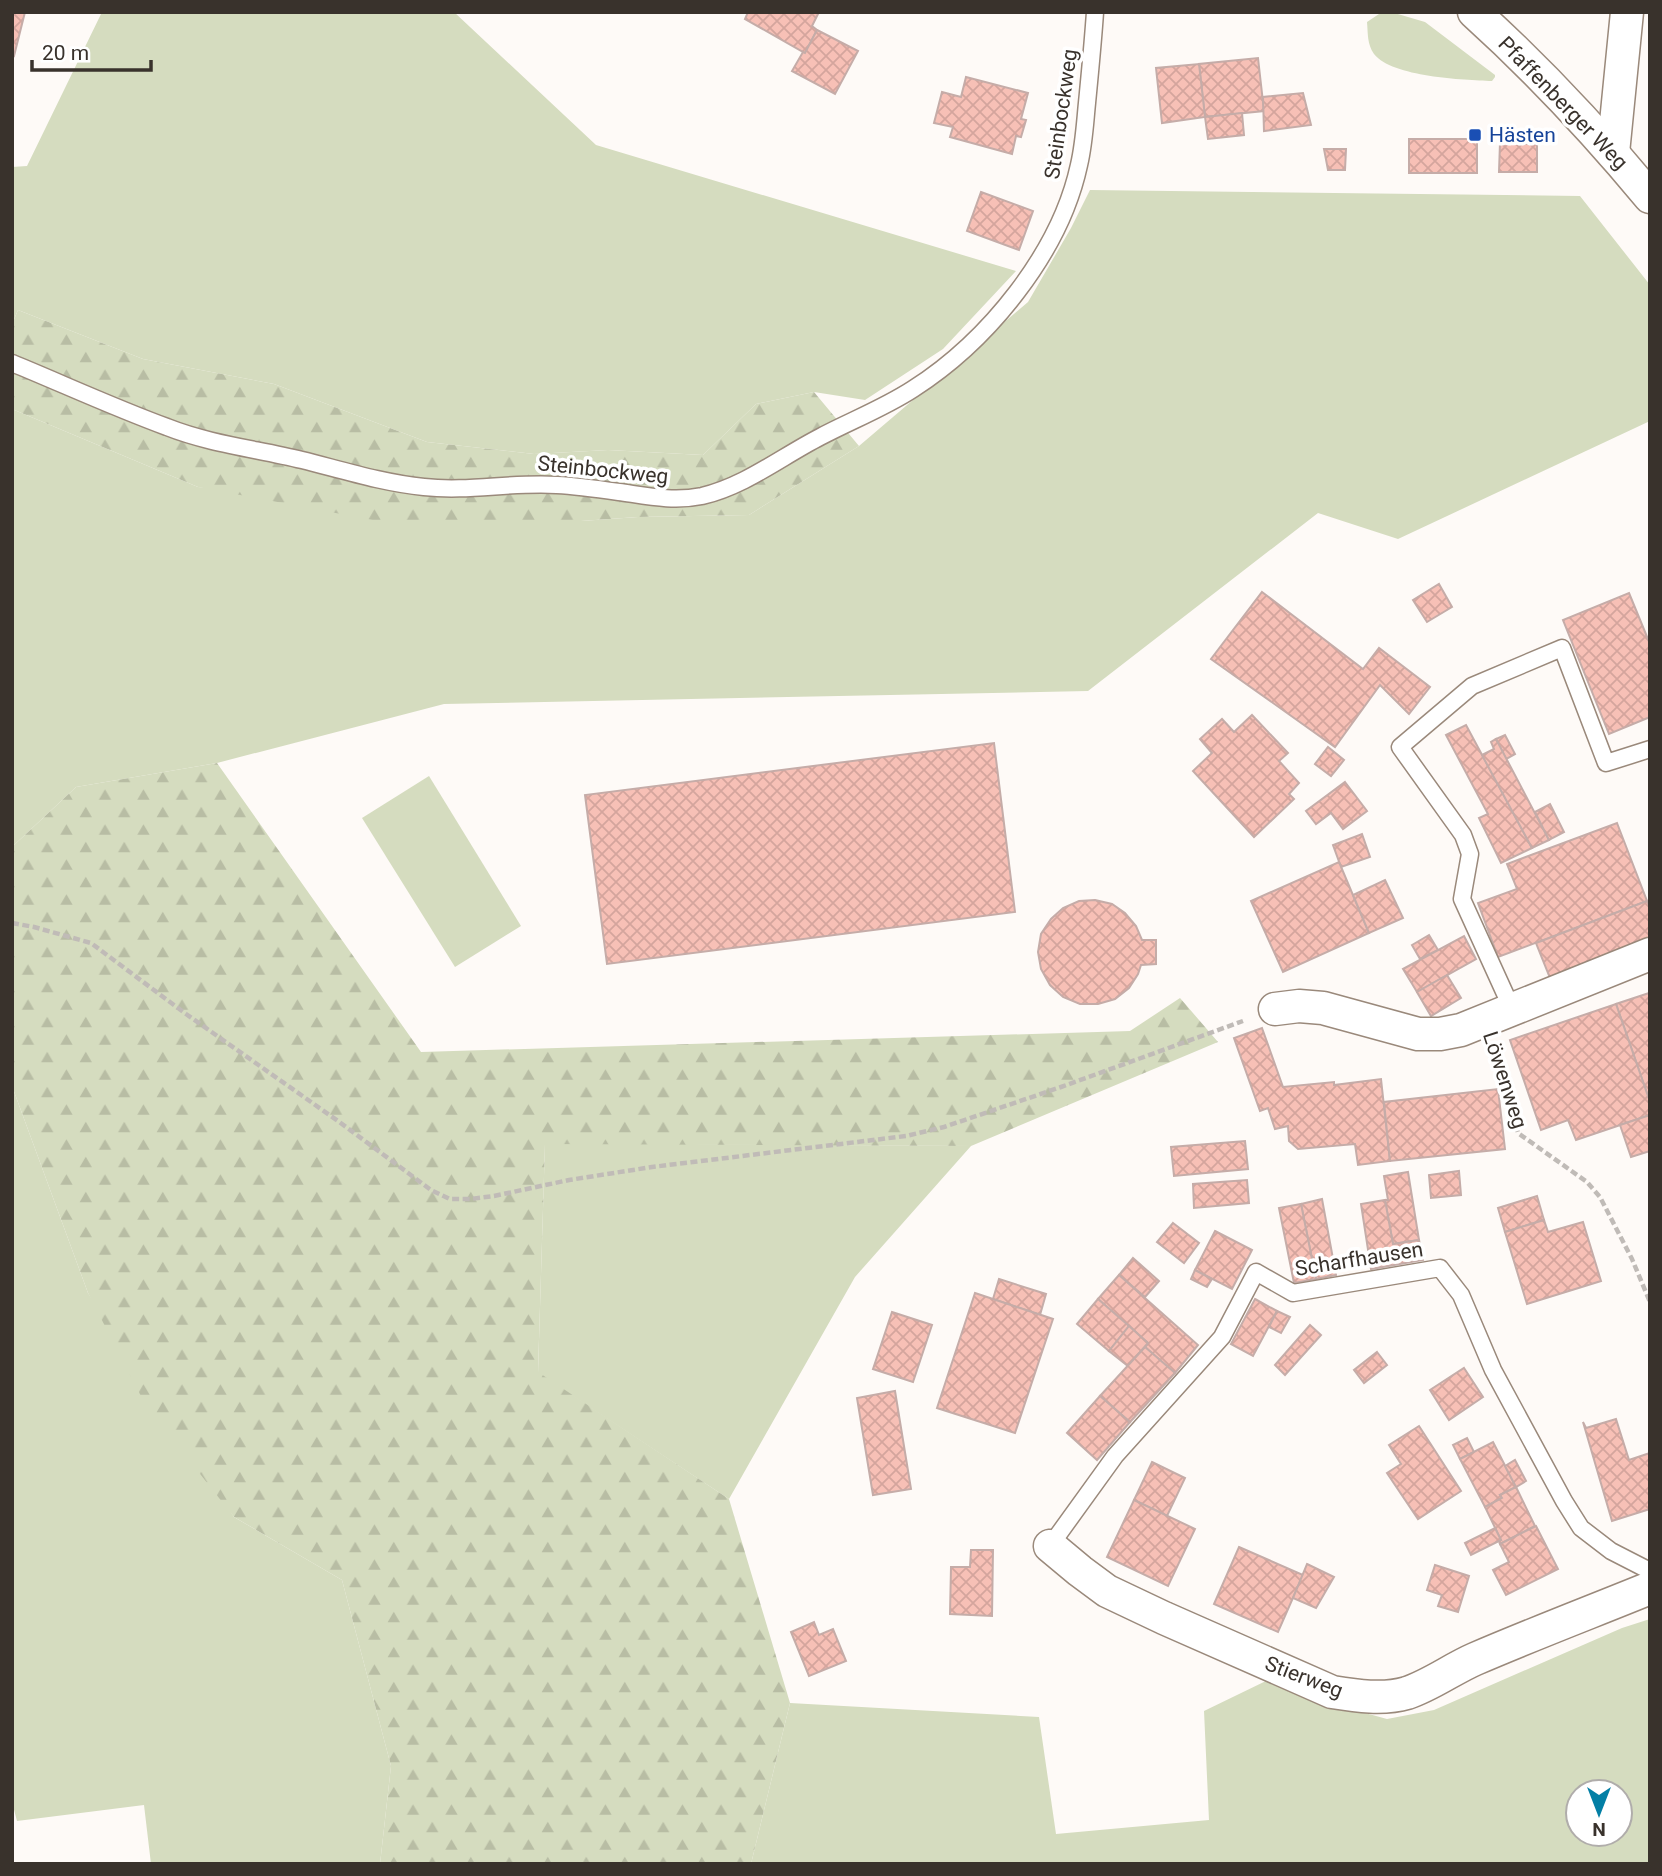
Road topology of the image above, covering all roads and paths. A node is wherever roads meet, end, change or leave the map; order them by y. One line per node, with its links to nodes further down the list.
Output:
1 (1095, 12): 6 (lane, Steinbockweg)
2 (1474, 12): 4 (street, Pfaffenberger Weg)
3 (1627, 12): 4 (street)
4 (1613, 153): 5 (street, Pfaffenberger Weg)
5 (1650, 197)
6 (12, 363)
7 (1650, 749): 11 (lane, Löwenweg)
8 (12, 923): 10 (path)
9 (1650, 954): 11 (street, Löwenweg)
10 (1275, 1009): 11 (street, Löwenweg)
11 (1498, 1015): 12 (path, Löwenweg)
12 (1650, 1301)
13 (1050, 1546): 14 (lane, Scharfhausen); 15 (street, Stierweg)
14 (1650, 1571)
15 (1650, 1588)

